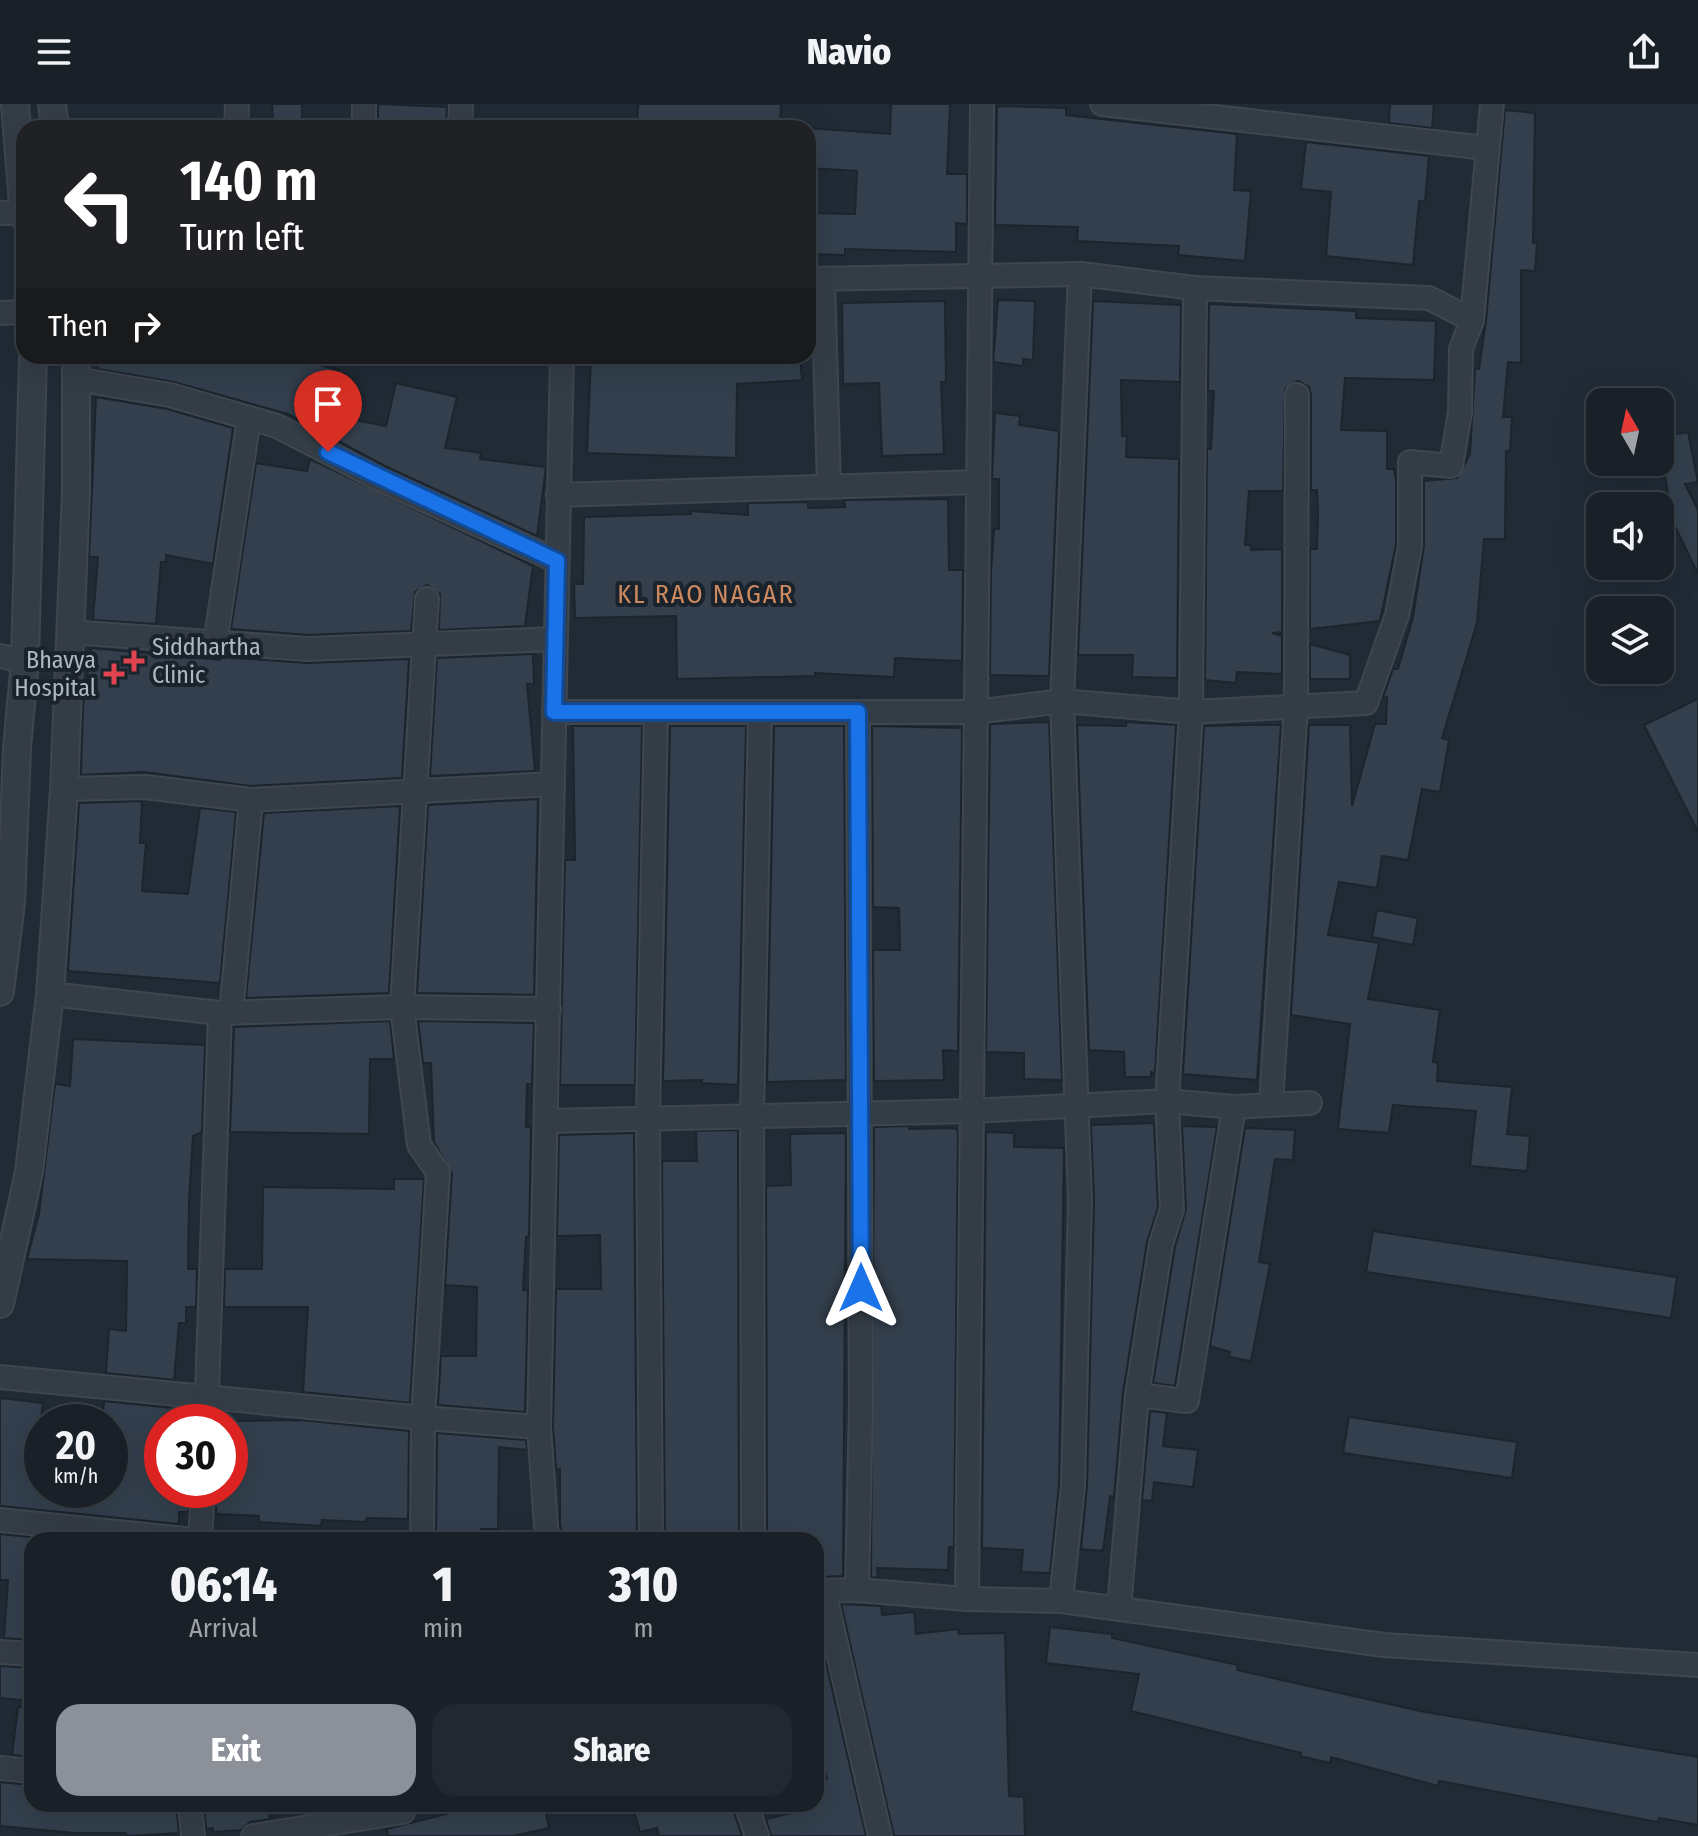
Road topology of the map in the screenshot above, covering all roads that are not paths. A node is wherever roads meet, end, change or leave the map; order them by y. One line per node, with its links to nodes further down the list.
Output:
1 (982, 104): 8 (street)
2 (1102, 104): 4 (street)
3 (1492, 104): 5 (street)
4 (1190, 109): 5 (street)
5 (1486, 148): 10 (street)
6 (1080, 274): 8 (street); 9 (street); 26 (street)
7 (816, 279): 8 (street); 17 (street)
8 (979, 279): 16 (street)
9 (1195, 288): 10 (street); 33 (street)
10 (1472, 320): 27 (street)
11 (32, 364): 25 (street)
12 (562, 364): 18 (street)
13 (76, 368): 15 (street); 21 (street)
14 (1297, 395): 27 (street)
15 (249, 418): 19 (street); 23 (street)
16 (977, 482): 17 (street); 32 (street)
17 (829, 487): 18 (street)
18 (558, 495): 19 (street)
19 (557, 561): 22 (street)
20 (427, 599): 24 (street)
21 (70, 632): 23 (street); 36 (street)
22 (555, 639): 24 (street); 28 (street)
23 (215, 644): 24 (street)
24 (424, 645): 37 (street)
25 (13, 658): 34 (street)
26 (1062, 701): 32 (street); 33 (street); 48 (street)
27 (1296, 706): 33 (street); 47 (street)
28 (554, 712): 29 (street); 35 (street)
29 (656, 712): 30 (street); 53 (street)
30 (760, 712): 31 (street); 52 (street)
31 (858, 712): 32 (street); 51 (street)
32 (975, 712): 50 (street)
33 (1191, 712): 45 (street)
34 (8, 747): 39 (street)
35 (553, 784): 37 (street); 43 (street)
36 (64, 789): 38 (street); 41 (street)
37 (415, 793): 38 (street); 42 (street)
38 (251, 800): 44 (street)
39 (6, 902): 40 (street)
40 (0, 992)
41 (50, 994): 44 (street); 55 (street)
42 (402, 1007): 43 (street); 44 (street); 60 (street)
43 (549, 1009): 54 (street)
44 (226, 1013): 58 (street)
45 (1167, 1101): 48 (street); 49 (street); 57 (street)
46 (1310, 1103): 47 (street)
47 (1271, 1104): 49 (street)
48 (1078, 1105): 50 (street); 73 (street)
49 (1234, 1107): 57 (street)
50 (971, 1111): 51 (street); 72 (street)
51 (861, 1113): 52 (street); 70 (street)
52 (752, 1116): 53 (street); 69 (street)
53 (648, 1118): 54 (street); 68 (street)
54 (547, 1121): 61 (street)
55 (0, 1304)
56 (0, 1377): 58 (street)
57 (1137, 1395): 75 (street)
58 (208, 1399): 59 (street); 60 (street)
59 (208, 1404)
60 (423, 1418): 61 (street); 66 (street)
61 (539, 1427): 67 (street)
62 (201, 1508): 65 (street)
63 (0, 1520): 64 (street)
64 (118, 1532)
65 (198, 1532)
66 (422, 1532)
67 (546, 1532)
68 (651, 1532)
69 (753, 1532)
70 (857, 1590): 71 (street); 72 (street)
71 (824, 1591)
72 (967, 1599): 73 (street)
73 (1061, 1601): 75 (street)
74 (824, 1607): 87 (street)
75 (1119, 1608): 78 (street)
76 (0, 1652): 77 (street)
77 (24, 1654)
78 (1698, 1665)
79 (0, 1768): 80 (street)
80 (24, 1770)
81 (191, 1812): 84 (street)
82 (403, 1812): 85 (street)
83 (749, 1812): 86 (street)
84 (193, 1836)
85 (253, 1836)
86 (757, 1836)
87 (880, 1836)

